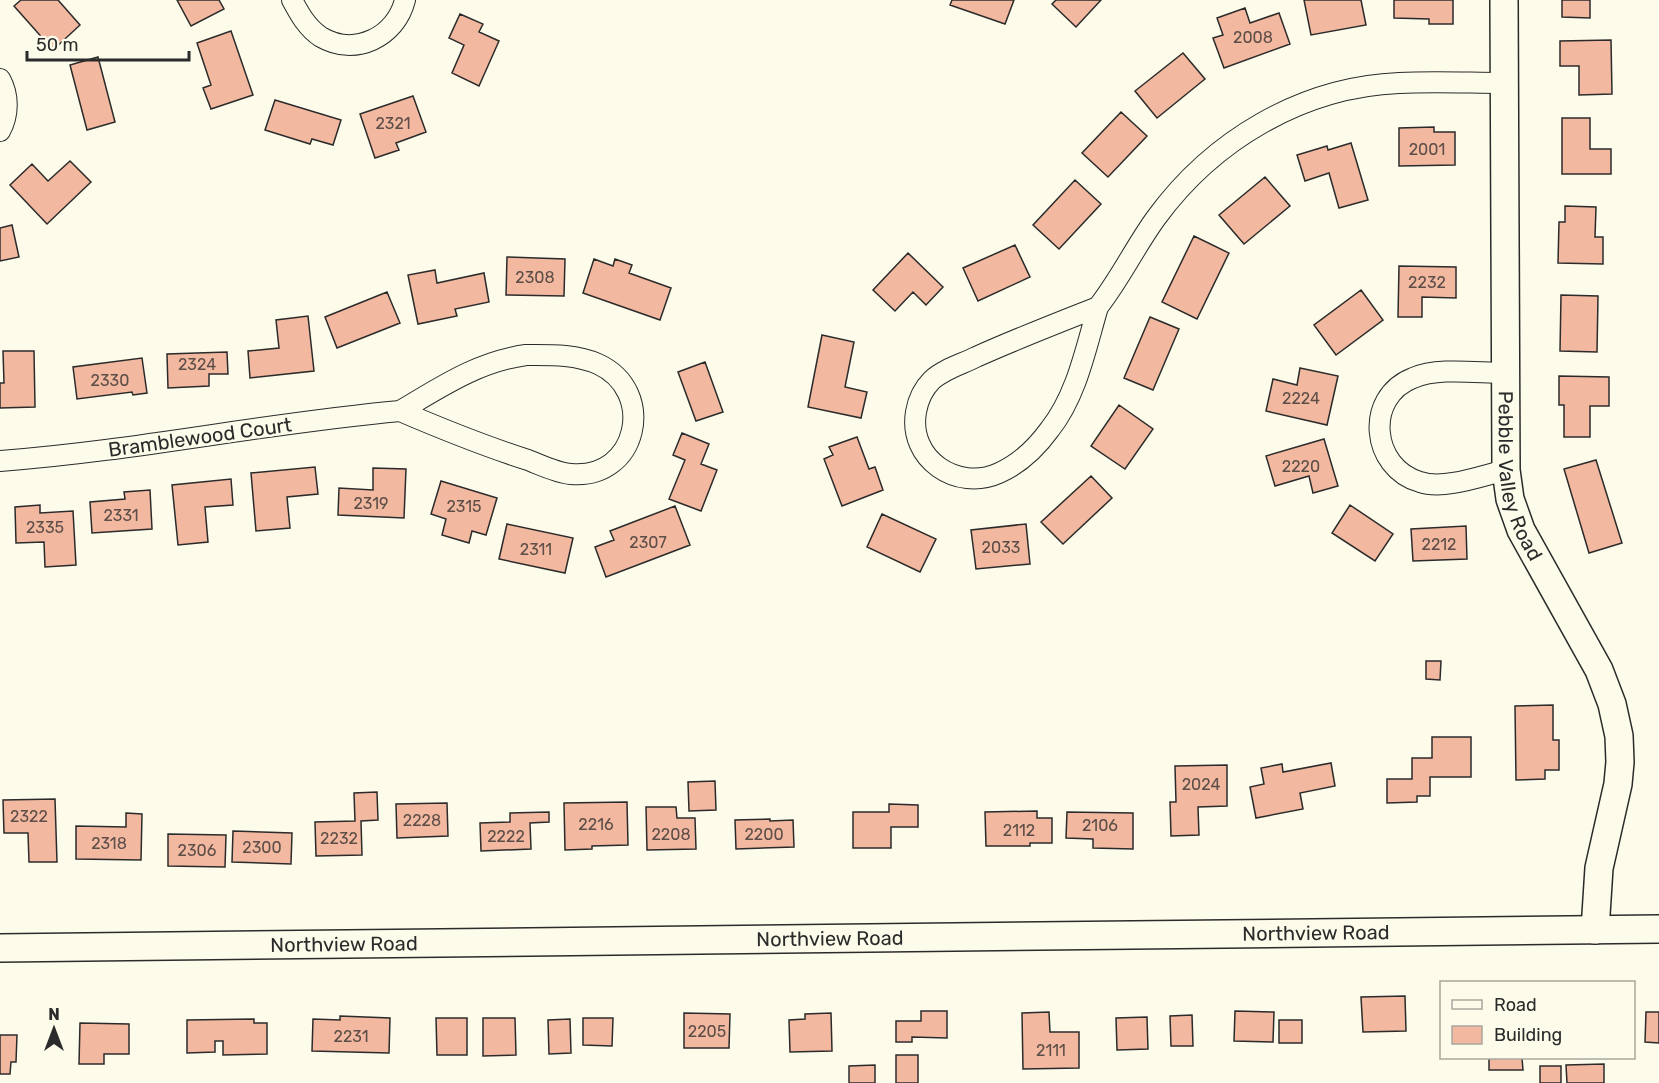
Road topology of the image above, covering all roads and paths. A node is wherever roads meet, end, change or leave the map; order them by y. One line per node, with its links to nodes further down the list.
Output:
1 (292, 0): 2 (street)
2 (405, 0)
3 (1504, 0): 5 (street, Pebble Valley Road)
4 (0, 79): 6 (street)
5 (1505, 83): 7 (street); 8 (street, Pebble Valley Road)
6 (0, 131)
7 (1098, 307): 7 (street)
8 (1504, 373): 11 (street, Pebble Valley Road); 11 (street)
9 (400, 411): 9 (street, Bramblewood Court); 10 (street, Bramblewood Court)
10 (0, 461)
11 (1506, 470): 13 (street, Pebble Valley Road)
12 (1659, 929): 13 (street, Northview Road)
13 (1595, 930): 14 (street, Northview Road)
14 (0, 948)

